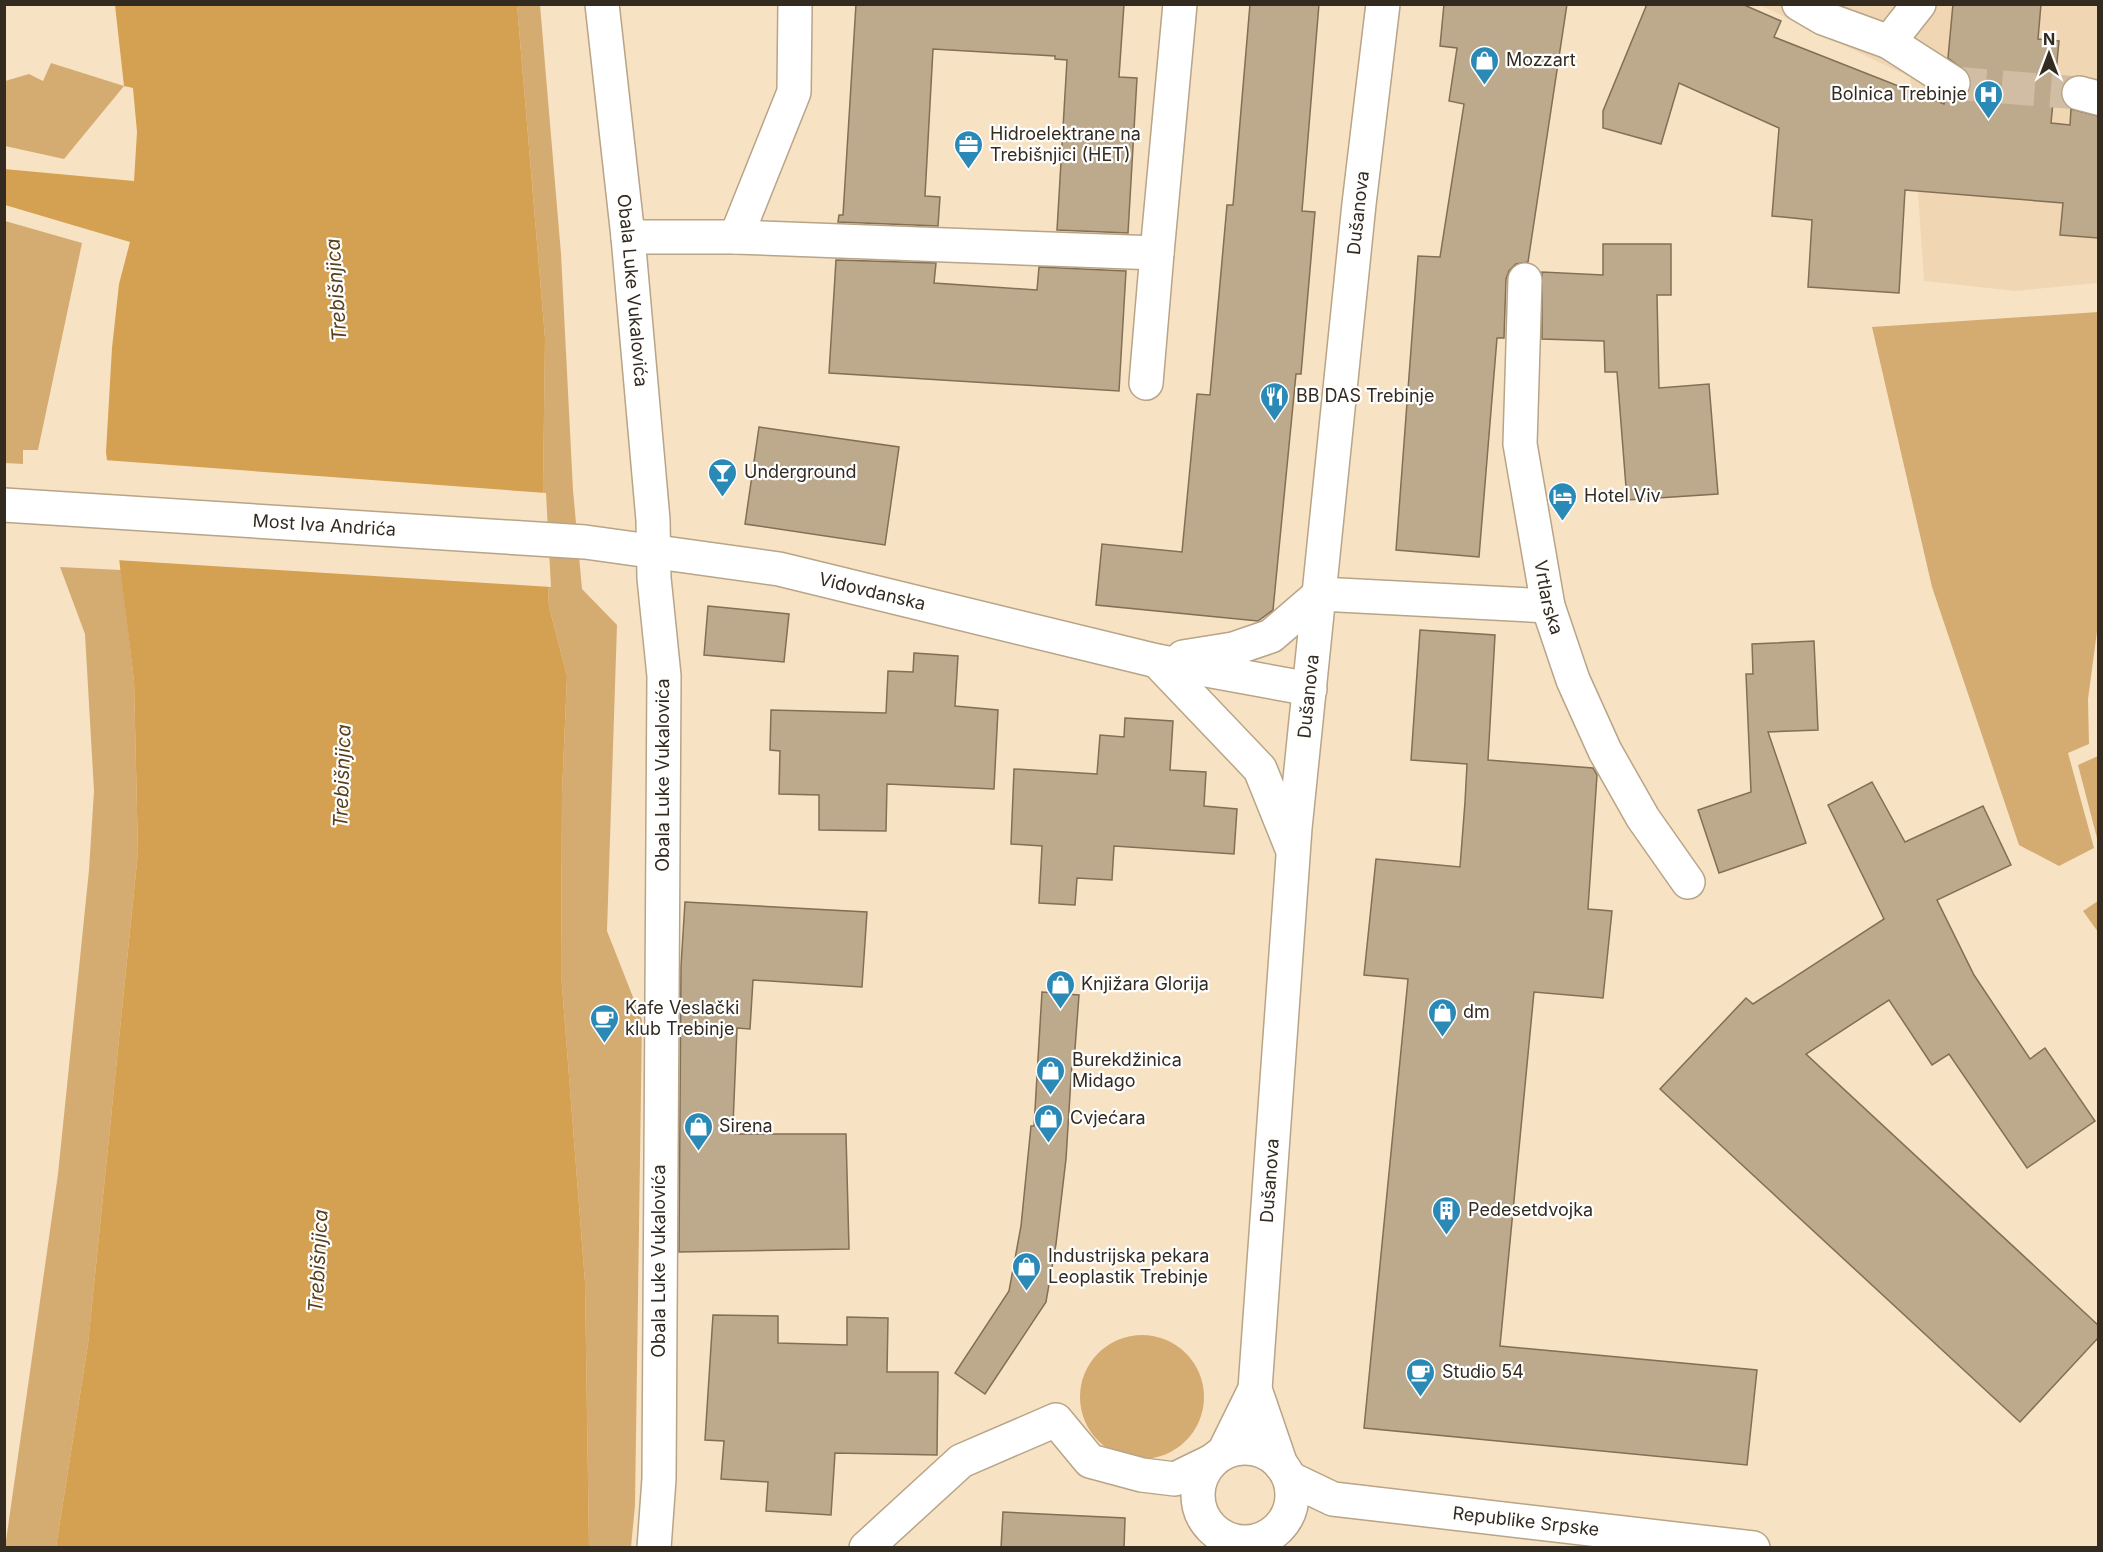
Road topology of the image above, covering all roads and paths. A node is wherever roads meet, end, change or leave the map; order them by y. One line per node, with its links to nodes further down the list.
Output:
1 (602, 4): 9 (street, Obala Luke Vukalovića)
2 (795, 4): 10 (street)
3 (1180, 4): 11 (street)
4 (1383, 4): 17 (street, Dušanova)
5 (1799, 4): 7 (street)
6 (1919, 4): 7 (street)
7 (1889, 42): 8 (street)
8 (1953, 83)
9 (628, 237): 10 (street); 16 (street, Obala Luke Vukalovića)
10 (736, 237): 11 (street)
11 (1157, 252): 13 (street)
12 (1525, 280): 18 (street, Vrtlarska)
13 (1146, 383)
14 (4, 505): 15 (street, Most Iva Andrića)
15 (585, 542): 16 (street, Vidovdanska)
16 (655, 550): 19 (street, Vidovdanska); 29 (street, Obala Luke Vukalovića)
17 (1320, 594): 18 (street); 19 (street, Vidovdanska); 20 (street, Dušanova)
18 (1548, 606): 22 (street, Vrtlarska)
19 (1157, 661): 20 (street, Vidovdanska); 21 (street)
20 (1310, 688): 21 (street, Dušanova)
21 (1294, 853): 23 (street, Dušanova)
22 (1688, 882)
23 (1255, 1389): 24 (street); 26 (street)
24 (1218, 1456): 25 (street); 26 (street); 27 (street)
25 (1175, 1479): 27 (street); 30 (street)
26 (1287, 1484): 28 (street); 31 (street, Republike Srpske)
27 (1209, 1527): 28 (street)
28 (1255, 1544)
29 (654, 1548)
30 (866, 1548)
31 (1753, 1548)

